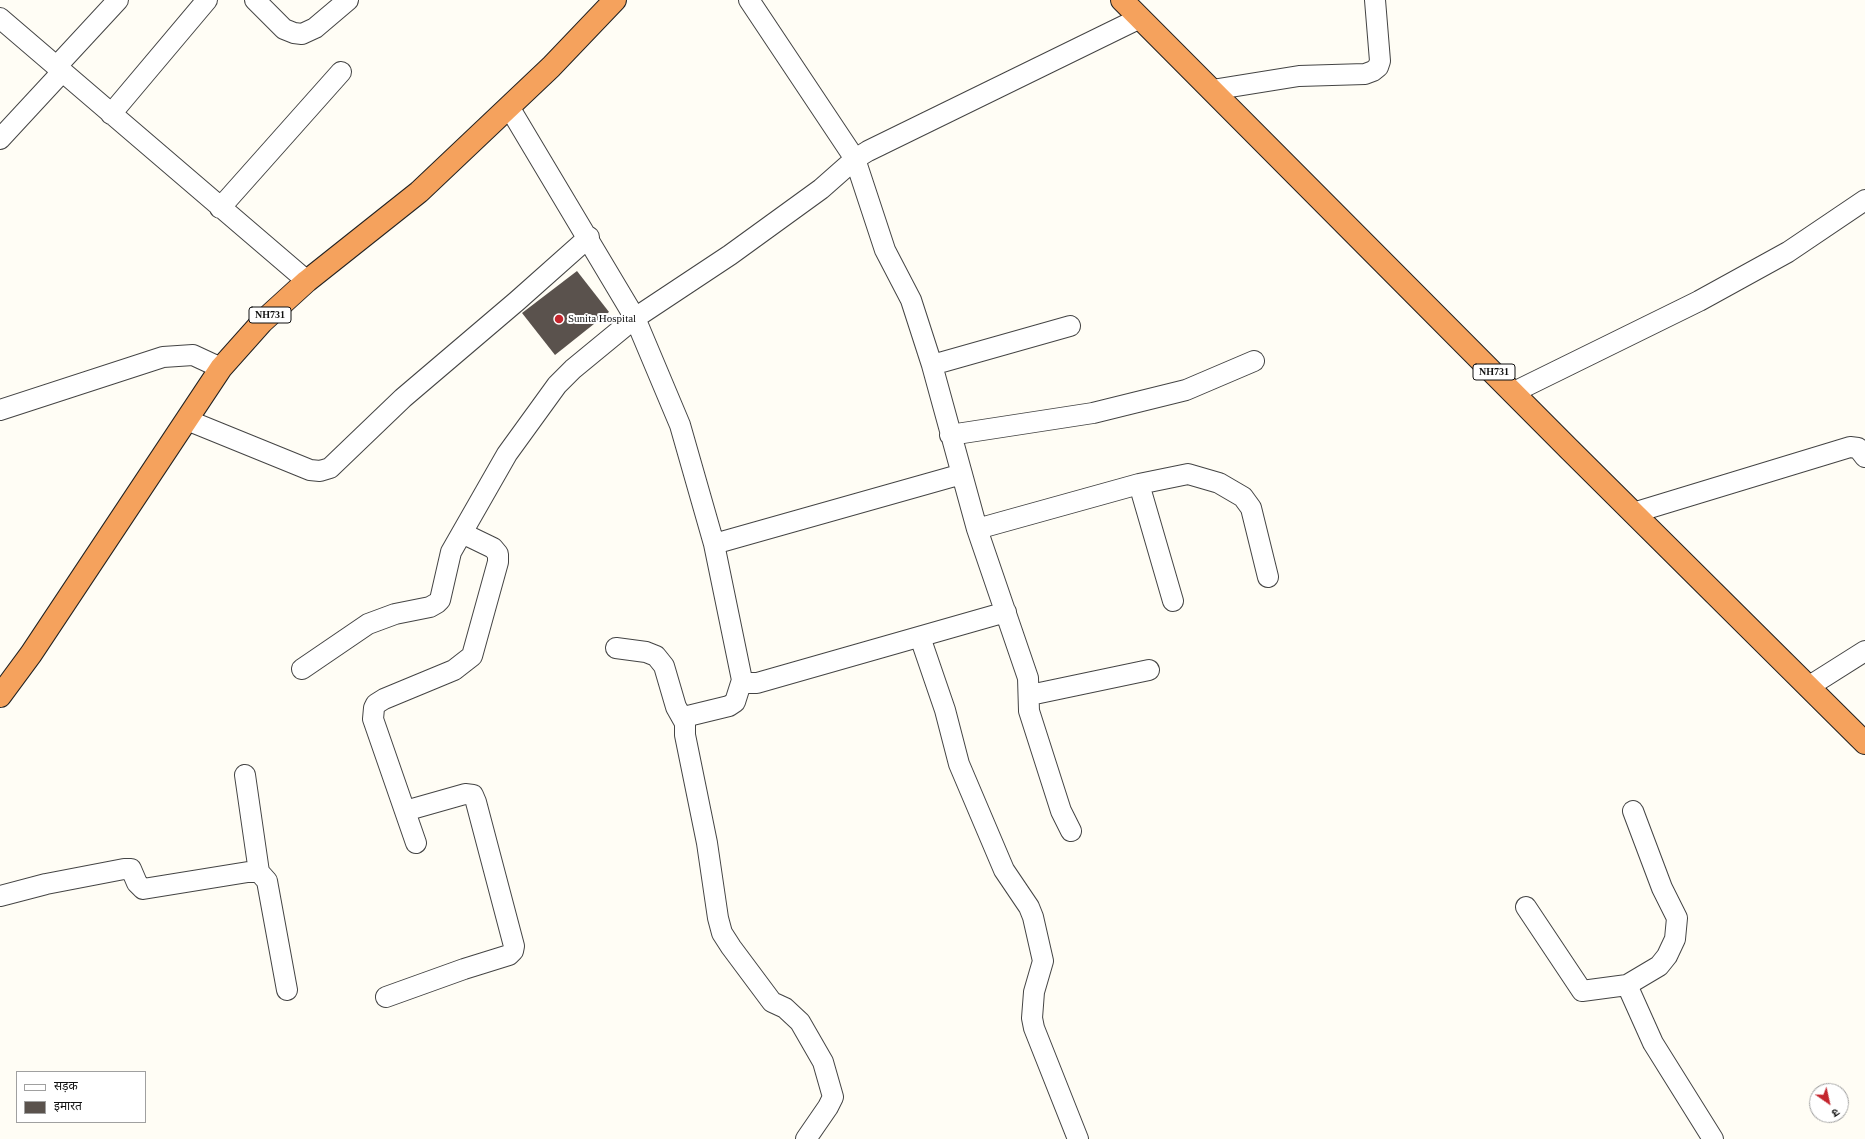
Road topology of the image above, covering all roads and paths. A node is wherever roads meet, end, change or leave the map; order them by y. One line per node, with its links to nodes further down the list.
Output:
1 (118, 0): 11 (street)
2 (207, 0): 15 (street)
3 (255, 0): 4 (street)
4 (348, 0)
5 (615, 0): 14 (highway, NH731)
6 (749, 0): 17 (street)
7 (1122, 0): 10 (highway, NH731)
8 (1375, 0): 13 (street)
9 (0, 18): 11 (street)
10 (1140, 18): 13 (highway, NH731); 17 (street)
11 (59, 69): 15 (street); 16 (street)
12 (341, 72): 19 (street)
13 (1212, 90): 27 (highway, NH731)
14 (509, 107): 20 (street); 21 (highway, NH731)
15 (111, 114): 19 (street)
16 (2, 132)
17 (855, 159): 22 (street); 25 (street)
18 (1865, 200): 27 (street)
19 (220, 208): 21 (street)
20 (589, 237): 22 (street); 29 (street)
21 (307, 282): 26 (highway, NH731)
22 (635, 318): 36 (street); 37 (street)
23 (1070, 326): 25 (street)
24 (1254, 361): 30 (street)
25 (932, 365): 30 (street)
26 (221, 368): 28 (street); 29 (highway, NH731)
27 (1514, 392): 34 (highway, NH731)
28 (0, 410)
29 (187, 420): 49 (highway, NH731)
30 (950, 435): 32 (street)
31 (1865, 457): 34 (street)
32 (962, 474): 35 (street); 37 (street)
33 (1139, 484): 35 (street); 38 (street); 39 (street)
34 (1633, 513): 47 (highway, NH731)
35 (977, 529): 40 (street)
36 (462, 533): 44 (street); 53 (street)
37 (714, 544): 46 (street)
38 (1268, 577)
39 (1173, 601)
40 (1006, 612): 41 (street); 48 (street)
41 (920, 636): 46 (street); 64 (street)
42 (616, 648): 50 (street)
43 (1865, 651): 47 (street)
44 (302, 669)
45 (1149, 670): 48 (street)
46 (742, 680): 50 (street)
47 (1808, 687): 51 (highway, NH731)
48 (1030, 695): 55 (street)
49 (0, 696)
50 (685, 723): 63 (street)
51 (1865, 743)
52 (245, 775): 57 (street)
53 (405, 811): 56 (street); 62 (street)
54 (1633, 811): 60 (street)
55 (1071, 831)
56 (416, 843)
57 (259, 872): 58 (street); 61 (street)
58 (0, 896)
59 (1526, 906): 60 (street)
60 (1627, 985): 65 (street)
61 (287, 990)
62 (386, 997)
63 (806, 1139)
64 (1078, 1139)
65 (1713, 1139)

